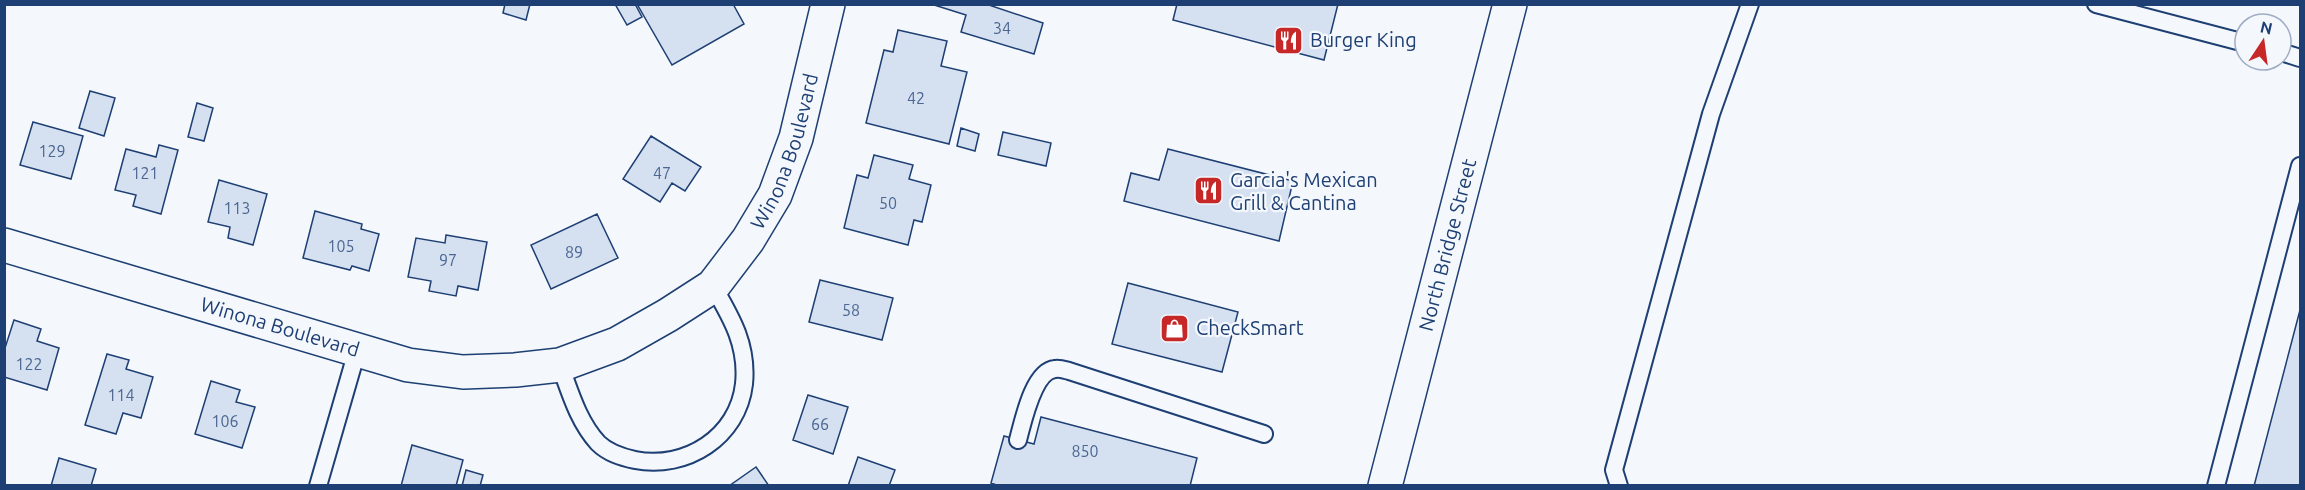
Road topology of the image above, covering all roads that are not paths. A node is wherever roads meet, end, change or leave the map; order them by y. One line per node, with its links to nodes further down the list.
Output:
1 (828, 4): 8 (street, Winona Boulevard)
2 (1510, 4): 14 (street, North Bridge Street)
3 (1750, 4): 15 (lane)
4 (2096, 4): 5 (lane)
5 (2233, 40)
6 (2301, 166): 16 (lane)
7 (4, 244): 9 (street, Winona Boulevard)
8 (713, 285): 10 (street, Winona Boulevard); 10 (lane)
9 (357, 351): 10 (street, Winona Boulevard); 13 (lane)
10 (560, 365)
11 (1264, 434): 12 (lane)
12 (1018, 440)
13 (318, 486)
14 (1385, 486)
15 (1619, 486)
16 (2216, 486)

